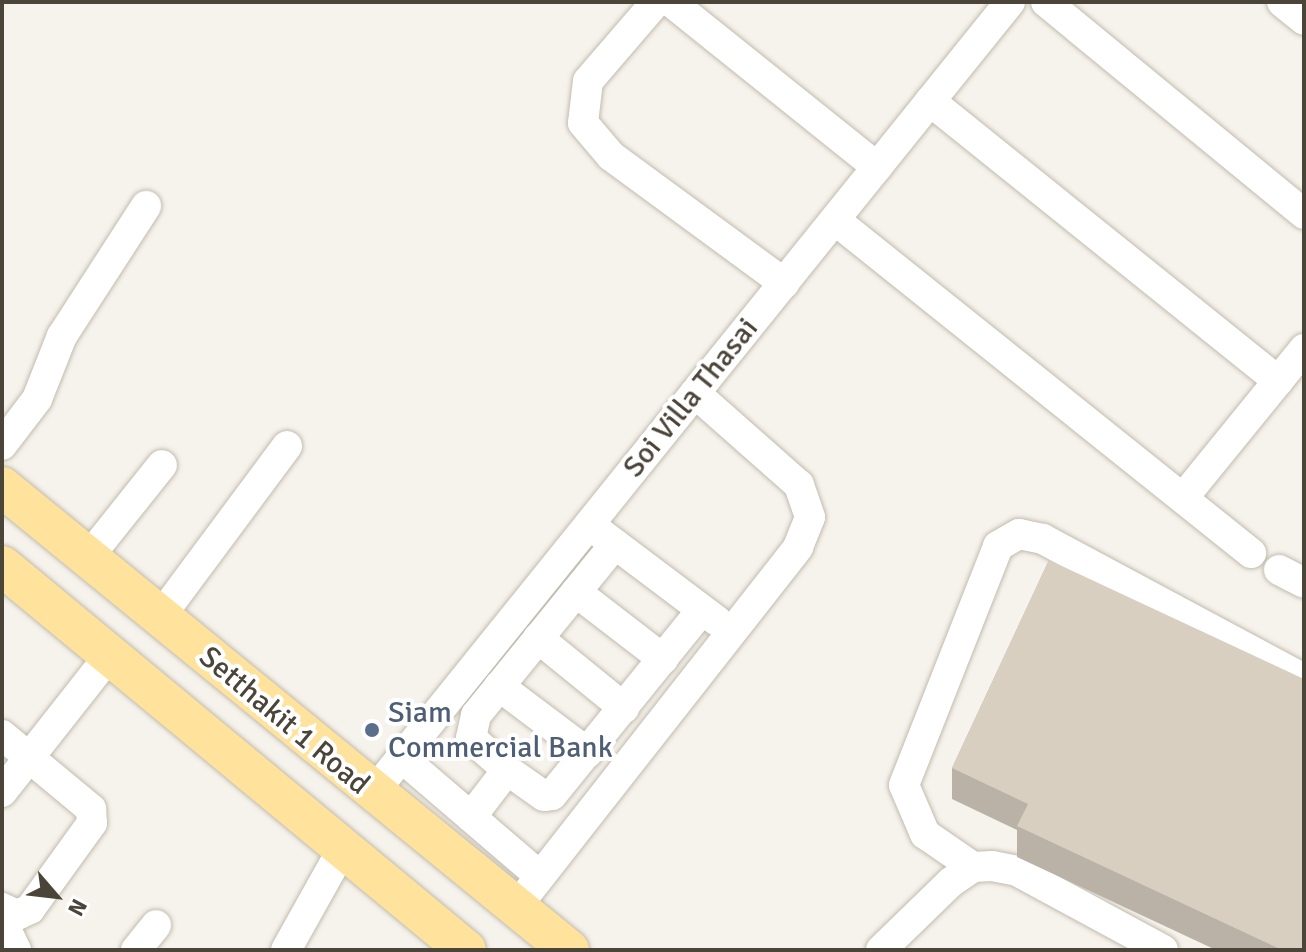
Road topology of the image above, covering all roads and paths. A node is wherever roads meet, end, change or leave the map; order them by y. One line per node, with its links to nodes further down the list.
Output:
1 (656, 2): 12 (street)
2 (671, 2): 8 (street)
3 (1010, 2): 7 (street, Soi Villa Thasai)
4 (1046, 2): 10 (street)
5 (1282, 2): 6 (street)
6 (1304, 20)
7 (930, 101): 8 (street, Soi Villa Thasai); 14 (street)
8 (877, 167): 11 (street, Soi Villa Thasai)
9 (146, 206): 16 (street)
10 (1304, 214)
11 (835, 220): 12 (street, Soi Villa Thasai); 20 (street)
12 (784, 283): 15 (street, Soi Villa Thasai)
13 (1304, 349): 14 (street)
14 (1278, 381): 20 (street)
15 (695, 393): 21 (street, Soi Villa Thasai); 29 (street)
16 (2, 445)
17 (287, 446): 28 (street)
18 (162, 465): 24 (street)
19 (2, 487): 24 (main road, Setthakit 1 Road)
20 (1183, 498): 23 (street)
21 (589, 525): 22 (street); 41 (street, Soi Villa Thasai)
22 (615, 544): 26 (street); 27 (street)
23 (1251, 553)
24 (87, 559): 28 (main road, Setthakit 1 Road)
25 (2, 566): 31 (main road, Setthakit 1 Road)
26 (576, 592): 30 (street); 32 (street)
27 (702, 610): 29 (street); 32 (street)
28 (160, 617): 34 (main road, Setthakit 1 Road)
29 (731, 632): 50 (street)
30 (538, 638): 35 (street); 36 (street)
31 (109, 656): 37 (main road, Setthakit 1 Road); 42 (street)
32 (663, 659): 36 (street)
33 (1304, 679): 49 (street)
34 (238, 684): 37 (main road); 39 (main road, Setthakit 1 Road)
35 (499, 686): 40 (street); 43 (street)
36 (624, 708): 40 (street)
37 (200, 729): 44 (main road, Setthakit 1 Road)
38 (2, 735): 42 (street)
39 (312, 745): 44 (main road); 46 (main road, Setthakit 1 Road)
40 (588, 753): 43 (street)
41 (401, 757): 46 (street, Soi Villa Thasai); 47 (street)
42 (30, 758): 45 (street); 51 (street)
43 (507, 770): 47 (street)
44 (275, 791): 48 (main road, Setthakit 1 Road)
45 (2, 792)
46 (372, 794): 50 (main road, Setthakit 1 Road)
47 (471, 817): 50 (street)
48 (343, 848): 54 (main road, Setthakit 1 Road); 57 (street)
49 (973, 867): 59 (street); 60 (street)
50 (528, 891): 58 (main road, Setthakit 1 Road)
51 (2, 908)
52 (2, 921): 55 (street)
53 (156, 925): 56 (street)
54 (447, 943)
55 (16, 950)
56 (136, 950)
57 (286, 950)
58 (569, 950)
59 (881, 950)
60 (1163, 950)

